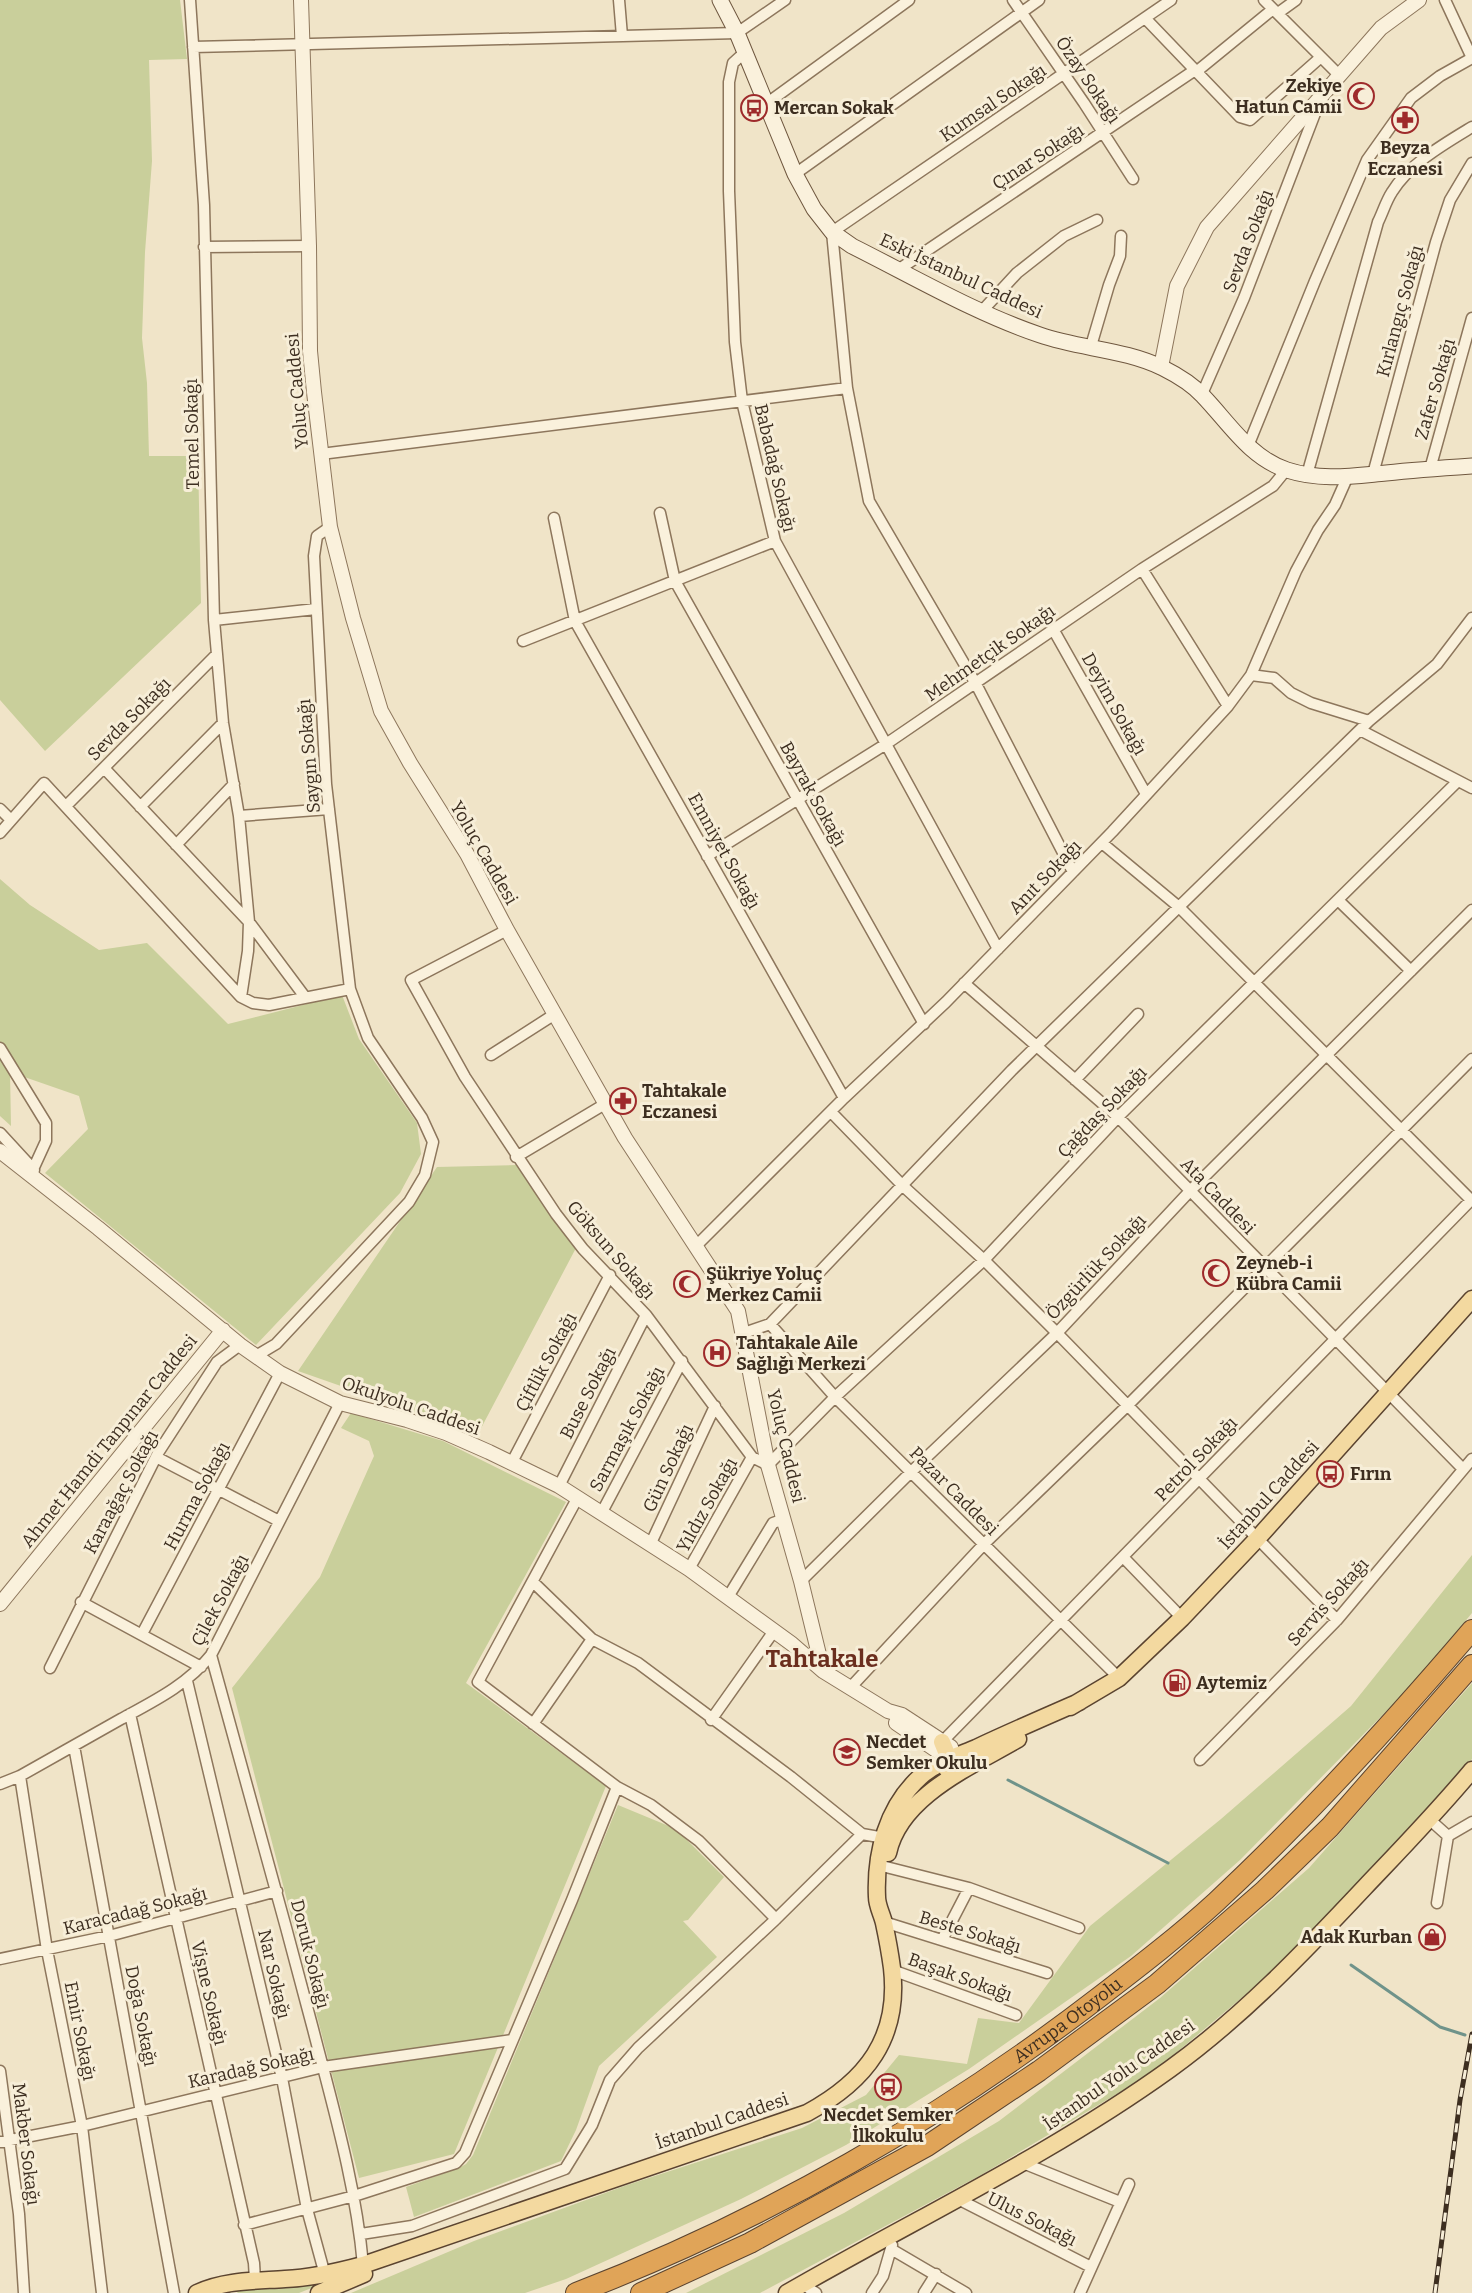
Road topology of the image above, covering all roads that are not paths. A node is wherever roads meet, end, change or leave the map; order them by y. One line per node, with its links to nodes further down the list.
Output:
1 (190, 0): 20 (street)
2 (301, 0): 19 (street, Yoluç Caddesi)
3 (619, 0): 18 (street)
4 (720, 0): 17 (main road, Eski İstanbul Caddesi)
5 (785, 0): 17 (street)
6 (909, 0): 28 (street)
7 (1012, 0): 15 (street, Özay Sokağı)
8 (1039, 0): 15 (street)
9 (1171, 0): 16 (street, Kumsal Sokağı)
10 (1264, 0): 14 (street)
11 (1296, 0): 14 (street, Çınar Sokağı)
12 (1419, 0): 26 (street)
13 (1449, 2): 23 (street)
14 (1275, 11): 22 (street); 24 (street, Çınar Sokağı)
15 (1021, 12): 25 (street, Özay Sokağı); 32 (street)
16 (1145, 18): 24 (street); 25 (street, Kumsal Sokağı)
17 (737, 33): 18 (street); 21 (main road, Eski İstanbul Caddesi)
18 (622, 36): 19 (street)
19 (302, 43): 20 (street); 37 (street, Yoluç Caddesi)
20 (193, 47): 38 (street, Temel Sokağı)
21 (744, 53): 28 (main road, Eski İstanbul Caddesi); 46 (street, Babadağ Sokağı)
22 (1321, 57): 24 (street); 26 (street)
23 (1472, 58): 47 (street)
24 (1195, 71): 30 (street, Çınar Sokağı)
25 (1065, 74): 30 (street, Özay Sokağı); 35 (street, Kumsal Sokağı)
26 (1340, 76): 27 (street)
27 (1321, 98): 43 (street); 45 (street, Sevda Sokağı)
28 (766, 104): 32 (main road, Eski İstanbul Caddesi)
29 (1472, 127): 53 (street)
30 (1104, 133): 33 (street, Özay Sokağı); 39 (street, Çınar Sokağı)
31 (1472, 163): 52 (street, Kırlangıç Sokağı)
32 (795, 174): 35 (main road, Eski İstanbul Caddesi)
33 (1133, 179)
34 (1098, 220): 40 (street)
35 (832, 232): 39 (main road, Eski İstanbul Caddesi); 44 (street)
36 (1121, 236): 42 (street)
37 (309, 246): 38 (street); 48 (street, Yoluç Caddesi)
38 (204, 247): 63 (street, Temel Sokağı)
39 (898, 270): 40 (main road, Eski İstanbul Caddesi)
40 (982, 311): 42 (main road, Eski İstanbul Caddesi)
41 (1472, 318): 50 (street, Zafer Sokağı)
42 (1091, 346): 43 (main road, Eski İstanbul Caddesi)
43 (1161, 367): 45 (main road, Eski İstanbul Caddesi)
44 (847, 388): 46 (street); 69 (street)
45 (1202, 394): 47 (main road, Eski İstanbul Caddesi)
46 (742, 401): 48 (street); 58 (street, Babadağ Sokağı)
47 (1248, 446): 51 (main road, Eski İstanbul Caddesi)
48 (321, 454): 57 (street, Yoluç Caddesi)
49 (1472, 466): 50 (main road, Eski İstanbul Caddesi)
50 (1430, 469): 52 (main road, Eski İstanbul Caddesi)
51 (1286, 470): 53 (main road, Eski İstanbul Caddesi); 59 (street, Mehmetçik Sokağı)
52 (1373, 474): 54 (main road, Eski İstanbul Caddesi)
53 (1307, 475): 54 (main road, Eski İstanbul Caddesi)
54 (1347, 478): 68 (street, Anıt Sokağı)
55 (660, 513): 60 (street, Bayrak Sokağı)
56 (554, 519): 64 (street, Emniyet Sokağı)
57 (330, 527): 61 (street, Saygın Sokağı); 96 (street, Yoluç Caddesi)
58 (775, 541): 60 (street); 74 (street, Babadağ Sokağı)
59 (1142, 569): 65 (street, Mehmetçik Sokağı); 70 (street)
60 (675, 581): 64 (street); 80 (street, Bayrak Sokağı)
61 (316, 609): 63 (street); 84 (street, Saygın Sokağı)
62 (1472, 618): 71 (street)
63 (214, 620): 67 (street, Temel Sokağı)
64 (575, 621): 66 (street); 90 (street, Emniyet Sokağı)
65 (1053, 629): 69 (street, Mehmetçik Sokağı); 79 (street, Deyim Sokağı)
66 (523, 641)
67 (216, 655): 72 (street, Temel Sokağı); 75 (street, Sevda Sokağı)
68 (1251, 675): 70 (street, Anıt Sokağı); 71 (street)
69 (976, 684): 74 (street, Mehmetçik Sokağı); 91 (street)
70 (1228, 706): 79 (street, Anıt Sokağı)
71 (1369, 720): 73 (street)
72 (223, 723): 77 (street, Temel Sokağı); 82 (street)
73 (1360, 730): 76 (street); 93 (street)
74 (886, 744): 80 (street, Mehmetçik Sokağı); 97 (street, Babadağ Sokağı)
75 (104, 768): 81 (street, Sevda Sokağı); 82 (street)
76 (1458, 781): 78 (street); 92 (street, Çağdaş Sokağı)
77 (234, 784): 85 (street, Temel Sokağı); 89 (street)
78 (1472, 788)
79 (1146, 794): 88 (street, Anıt Sokağı)
80 (797, 799): 90 (street, Mehmetçik Sokağı); 106 (street, Bayrak Sokağı)
81 (66, 806): 86 (street); 102 (street)
82 (140, 807): 89 (street)
83 (0, 809): 86 (street)
84 (330, 809): 85 (street); 101 (street, Saygın Sokağı)
85 (239, 816): 95 (street, Temel Sokağı)
86 (11, 820): 87 (street)
87 (0, 833)
88 (1102, 843): 91 (street, Anıt Sokağı); 93 (street)
89 (176, 845): 95 (street)
90 (707, 856): 113 (street, Emniyet Sokağı)
91 (1073, 872): 97 (street, Anıt Sokağı)
92 (1338, 900): 98 (street); 99 (street, Çağdaş Sokağı)
93 (1179, 907): 99 (street); 107 (street)
94 (1470, 915): 98 (street, Özgürlük Sokağı)
95 (249, 922): 102 (street, Temel Sokağı); 103 (street)
96 (507, 930): 104 (street, Yoluç Caddesi); 120 (street, Göksun Sokağı)
97 (998, 949): 100 (street, Anıt Sokağı)
98 (1411, 971): 110 (street, Özgürlük Sokağı)
99 (1254, 982): 110 (street); 116 (street, Çağdaş Sokağı)
100 (964, 983): 106 (street, Anıt Sokağı); 107 (street, Ata Caddesi)
101 (350, 989): 103 (street); 137 (street, Saygın Sokağı)
102 (241, 997): 103 (street)
103 (304, 997)
104 (555, 1014): 109 (street); 114 (street, Yoluç Caddesi)
105 (1138, 1014): 112 (street)
106 (924, 1024): 113 (street, Anıt Sokağı)
107 (1036, 1046): 112 (street, Ata Caddesi); 122 (street)
108 (0, 1048): 121 (street)
109 (491, 1055)
110 (1327, 1055): 117 (street); 123 (street, Özgürlük Sokağı)
111 (1472, 1059): 117 (street)
112 (1075, 1080): 116 (street, Ata Caddesi)
113 (844, 1098): 115 (street, Anıt Sokağı)
114 (605, 1104): 120 (street); 125 (street, Yoluç Caddesi)
115 (832, 1113): 122 (street); 125 (street, Anıt Sokağı)
116 (1118, 1117): 123 (street, Ata Caddesi); 126 (street, Çağdaş Sokağı)
117 (1401, 1130): 124 (street); 127 (street)
118 (0, 1133): 121 (street)
119 (0, 1151): 121 (street, Okulyolu Caddesi)
120 (516, 1157): 128 (street, Göksun Sokağı)
121 (32, 1173): 132 (street, Okulyolu Caddesi)
122 (903, 1186): 126 (street); 131 (street)
123 (1190, 1191): 127 (street, Ata Caddesi); 133 (street, Özgürlük Sokağı)
124 (1472, 1200): 135 (street, Petrol Sokağı)
125 (696, 1246): 134 (street, Yoluç Caddesi)
126 (984, 1260): 133 (street); 141 (street, Çağdaş Sokağı)
127 (1264, 1266): 135 (street, Ata Caddesi); 143 (street)
128 (610, 1275): 130 (street, Göksun Sokağı); 148 (street, Çiftlik Sokağı)
129 (1472, 1299): 140 (main road, İstanbul Caddesi)
130 (646, 1315): 138 (street, Göksun Sokağı); 153 (street, Buse Sokağı)
131 (770, 1324): 134 (street); 141 (street, Pazar Caddesi)
132 (223, 1330): 136 (street, Okulyolu Caddesi); 168 (street, Ahmet Hamdi Tanpınar Caddesi)
133 (1057, 1333): 143 (street); 151 (street, Özgürlük Sokağı)
134 (744, 1334): 149 (street, Yoluç Caddesi)
135 (1335, 1338): 140 (street, Ata Caddesi); 152 (street, Petrol Sokağı)
136 (240, 1345): 137 (street, Okulyolu Caddesi); 145 (street, Karaağaç Sokağı)
137 (256, 1356): 139 (street, Okulyolu Caddesi)
138 (682, 1361): 144 (street, Göksun Sokağı); 156 (street, Sarmaşık Sokağı)
139 (280, 1373): 142 (street, Okulyolu Caddesi); 154 (street, Hurma Sokağı)
140 (1388, 1392): 150 (street, Ata Caddesi); 159 (main road, İstanbul Caddesi)
141 (835, 1397): 149 (street, Çağdaş Sokağı); 151 (street, Pazar Caddesi)
142 (340, 1403): 148 (street, Okulyolu Caddesi); 158 (street, Çilek Sokağı)
143 (1128, 1405): 152 (street); 161 (street)
144 (715, 1407): 146 (street, Göksun Sokağı); 160 (street, Gün Sokağı)
145 (156, 1457): 154 (street); 167 (street, Karaağaç Sokağı)
146 (752, 1457): 149 (street, Göksun Sokağı); 163 (street, Yıldız Sokağı)
147 (1472, 1459): 150 (street, Servis Sokağı)
148 (511, 1464): 153 (street, Okulyolu Caddesi)
149 (768, 1465): 157 (street, Yoluç Caddesi)
150 (1463, 1470): 171 (street, Servis Sokağı)
151 (911, 1472): 161 (street, Pazar Caddesi); 164 (street, Özgürlük Sokağı)
152 (1199, 1480): 159 (street); 162 (street, Petrol Sokağı)
153 (559, 1486): 155 (street, Okulyolu Caddesi)
154 (219, 1489): 158 (street); 174 (street, Hurma Sokağı)
155 (579, 1497): 156 (street, Okulyolu Caddesi); 165 (street)
156 (602, 1512): 160 (street, Okulyolu Caddesi)
157 (784, 1519): 164 (street, Yoluç Caddesi); 166 (street)
158 (279, 1521): 176 (street, Çilek Sokağı)
159 (1257, 1539): 169 (main road, İstanbul Caddesi); 171 (street)
160 (651, 1543): 163 (street, Okulyolu Caddesi)
161 (984, 1544): 170 (street, Pazar Caddesi); 183 (street)
162 (1123, 1557): 169 (street); 170 (street, Petrol Sokağı)
163 (689, 1569): 166 (street, Okulyolu Caddesi)
164 (801, 1581): 180 (street, Yoluç Caddesi)
165 (533, 1582): 175 (street); 188 (street)
166 (728, 1597): 173 (street, Okulyolu Caddesi)
167 (81, 1602): 174 (street); 179 (street, Karaağaç Sokağı)
168 (0, 1604)
169 (1182, 1618): 181 (main road, İstanbul Caddesi)
170 (1060, 1620): 181 (street, Pazar Caddesi); 189 (street, Petrol Sokağı)
171 (1337, 1620): 193 (street, Servis Sokağı)
172 (1472, 1630): 250 (highway, Avrupa Otoyolu)
173 (774, 1631): 180 (street, Okulyolu Caddesi); 187 (street)
174 (142, 1634): 178 (street)
175 (592, 1639): 187 (street); 188 (street)
176 (211, 1655): 178 (street, Çilek Sokağı); 206 (street, Doruk Sokağı)
177 (1472, 1665): 251 (highway, Avrupa Otoyolu)
178 (201, 1667): 182 (street, Çilek Sokağı)
179 (50, 1668)
180 (823, 1671): 183 (street, Okulyolu Caddesi)
181 (1119, 1678): 184 (main road, İstanbul Caddesi)
182 (187, 1681): 186 (street, Çilek Sokağı); 207 (street, Nar Sokağı)
183 (850, 1688): 185 (street, Okulyolu Caddesi)
184 (1079, 1701): 191 (main road, İstanbul Caddesi); 192 (main road, İstanbul Caddesi)
185 (888, 1711): 189 (street); 192 (street)
186 (130, 1714): 190 (street, Çilek Sokağı); 209 (street, Vişne Sokağı)
187 (711, 1720): 201 (street)
188 (533, 1724): 197 (street)
189 (942, 1742): 192 (main road)
190 (74, 1746): 195 (street, Çilek Sokağı); 213 (street, Doğa Sokağı)
191 (992, 1754): 192 (main road); 198 (main road, İstanbul Caddesi)
192 (955, 1756): 198 (main road); 203 (main road, İstanbul Caddesi)
193 (1200, 1760)
194 (1472, 1770): 199 (main road, İstanbul Yolu Caddesi)
195 (20, 1776): 196 (street, Çilek Sokağı); 215 (street, Emir Sokağı)
196 (0, 1784)
197 (617, 1787): 210 (street); 220 (street)
198 (922, 1799): 203 (main road, İstanbul Caddesi)
199 (1429, 1819): 202 (street); 228 (main road, İstanbul Yolu Caddesi)
200 (1472, 1822): 202 (street)
201 (862, 1834): 203 (street); 210 (street)
202 (1448, 1836): 208 (street)
203 (888, 1839): 204 (main road, İstanbul Caddesi); 211 (main road, İstanbul Caddesi)
204 (886, 1867): 205 (street); 211 (main road, İstanbul Caddesi)
205 (969, 1888): 212 (street); 214 (street)
206 (277, 1891): 207 (street, Karacadağ Sokağı); 221 (street, Doruk Sokağı)
207 (240, 1901): 209 (street, Karacadağ Sokağı); 223 (street, Nar Sokağı)
208 (1437, 1903)
209 (176, 1919): 213 (street, Karacadağ Sokağı); 224 (street, Vişne Sokağı)
210 (776, 1919): 235 (street)
211 (884, 1922): 214 (street, Beste Sokağı); 217 (main road, İstanbul Caddesi)
212 (1079, 1928)
213 (109, 1936): 215 (street, Karacadağ Sokağı); 225 (street, Doğa Sokağı)
214 (942, 1940): 218 (street, Beste Sokağı)
215 (47, 1950): 216 (street, Karacadağ Sokağı); 226 (street, Emir Sokağı)
216 (0, 1959)
217 (892, 1970): 219 (street, Başak Sokağı); 237 (main road, İstanbul Caddesi)
218 (1047, 1972)
219 (1016, 2015)
220 (512, 2040): 221 (street, Karadağ Sokağı); 230 (street)
221 (322, 2067): 223 (street, Karadağ Sokağı); 230 (street, Doruk Sokağı)
222 (0, 2071): 227 (street, Makber Sokağı)
223 (282, 2078): 224 (street, Karadağ Sokağı); 233 (street, Nar Sokağı)
224 (215, 2092): 225 (street, Karadağ Sokağı); 234 (street, Vişne Sokağı)
225 (141, 2111): 226 (street, Karadağ Sokağı); 246 (street, Doğa Sokağı)
226 (82, 2126): 227 (street, Karadağ Sokağı); 245 (street, Emir Sokağı)
227 (5, 2141): 244 (street, Makber Sokağı)
228 (1023, 2163): 231 (main road, İstanbul Yolu Caddesi); 232 (street)
229 (1129, 2184): 232 (street)
230 (354, 2196): 233 (street); 235 (street, Doruk Sokağı)
231 (958, 2199): 236 (main road, İstanbul Yolu Caddesi); 239 (street, Ulus Sokağı)
232 (1120, 2202): 239 (street)
233 (307, 2209): 234 (street); 241 (street, Nar Sokağı)
234 (244, 2225): 242 (street, Vişne Sokağı)
235 (361, 2234): 238 (street, Doruk Sokağı)
236 (893, 2241): 240 (street); 243 (main road, İstanbul Yolu Caddesi); 253 (street)
237 (436, 2242): 238 (main road); 249 (main road)
238 (363, 2265): 241 (main road)
239 (1091, 2267): 256 (street)
240 (936, 2274): 254 (street); 255 (street)
241 (325, 2275): 242 (main road)
242 (255, 2280): 247 (main road)
243 (809, 2288): 252 (main road, İstanbul Yolu Caddesi)
244 (24, 2293)
245 (102, 2293)
246 (174, 2293)
247 (197, 2293): 248 (main road)
248 (226, 2293)
249 (319, 2293)
250 (576, 2293)
251 (641, 2293)
252 (787, 2293)
253 (872, 2293)
254 (924, 2293)
255 (966, 2293)
256 (1080, 2293)

